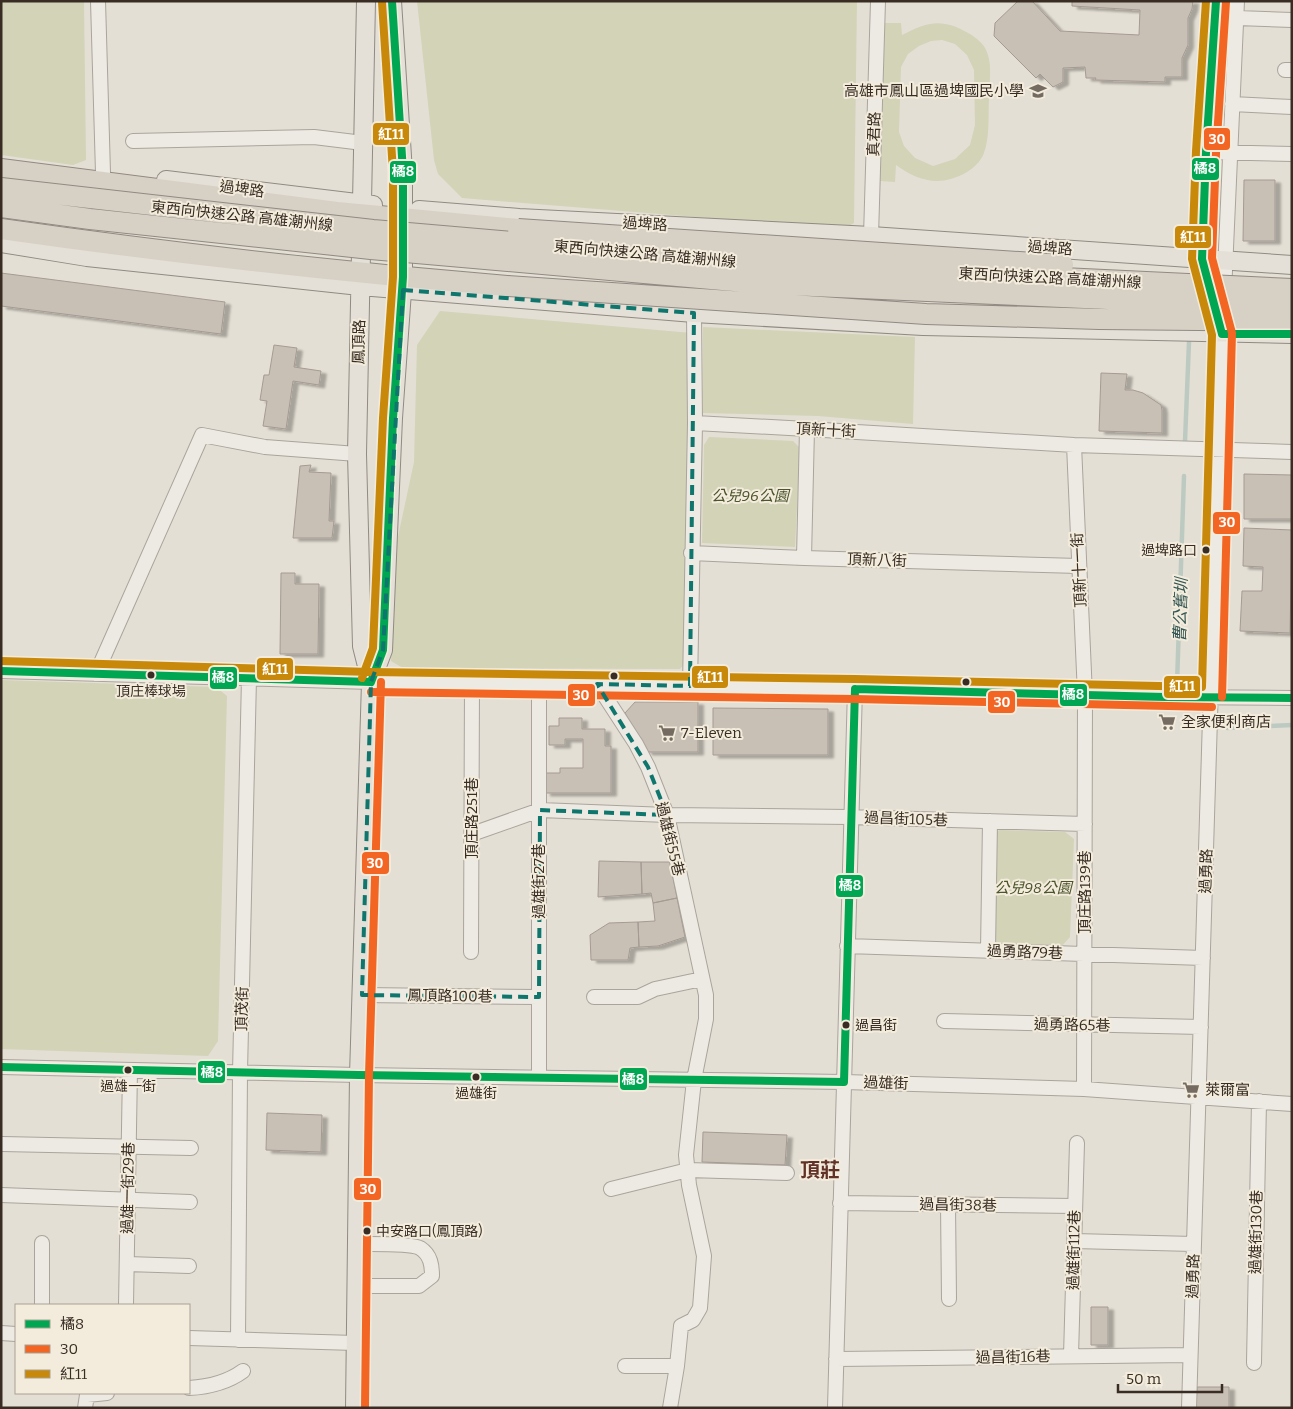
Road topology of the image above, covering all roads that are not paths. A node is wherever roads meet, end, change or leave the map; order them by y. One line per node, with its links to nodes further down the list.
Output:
1 (98, 1): 18 (street)
2 (366, 1): 12 (main road, 鳳頂路)
3 (392, 1): 22 (main road, 鳳頂路)
4 (878, 1): 24 (street, 真君路)
5 (1216, 1): 13 (street, 過勇路)
6 (1237, 1): 7 (street, 過勇路)
7 (1236, 18): 8 (street); 9 (street, 過勇路)
8 (1292, 20)
9 (1232, 104): 10 (street); 14 (street, 過勇路)
10 (1292, 107)
11 (133, 141): 12 (street)
12 (364, 143): 21 (main road, 鳳頂路)
13 (1206, 152): 14 (street); 26 (street, 過勇路)
14 (1229, 153): 15 (street); 27 (street, 過勇路)
15 (1292, 154)
16 (1, 159): 18 (main road, 過埤路)
17 (1, 170): 21 (highway)
18 (103, 173): 21 (main road, 過埤路)
19 (1, 188): 32 (highway, 東西向快速公路 高雄潮州線, bridge)
20 (1, 207): 33 (highway, 東西向快速公路 高雄潮州線, bridge)
21 (362, 209): 22 (highway); 29 (main road, 鳳頂路)
22 (403, 214): 24 (main road, 過埤路); 30 (highway, bridge); 31 (main road, 鳳頂路)
23 (1, 229): 29 (highway)
24 (871, 236): 26 (main road, 過埤路)
25 (1, 243): 29 (main road)
26 (1202, 259): 27 (main road, 過埤路); 36 (street, 過勇路)
27 (1225, 260): 28 (main road, 過埤路); 36 (street, 過勇路)
28 (1292, 264)
29 (360, 280): 31 (highway); 43 (main road, 鳳頂路)
30 (1292, 280)
31 (403, 284): 34 (main road); 35 (highway, bridge); 50 (main road, 鳳頂路)
32 (1292, 289)
33 (1292, 307)
34 (694, 313): 36 (main road); 38 (street)
35 (1292, 321)
36 (1222, 334): 37 (main road); 41 (street, 過勇路)
37 (1292, 334)
38 (694, 423): 39 (street, 頂新十街); 44 (street)
39 (807, 429): 40 (street, 頂新十街); 45 (street)
40 (1074, 445): 41 (street, 頂新十街); 46 (street, 頂新十一街)
41 (1220, 451): 42 (street, 頂新十街); 57 (street, 過勇路)
42 (1292, 452)
43 (357, 454): 48 (street); 50 (main road, 鳳頂路)
44 (691, 553): 45 (street, 頂新八街); 54 (street)
45 (804, 558): 46 (street, 頂新八街)
46 (1079, 566): 56 (street, 頂新十一街)
47 (1, 671): 48 (street)
48 (96, 674): 49 (street)
49 (249, 678): 50 (street); 79 (street, 頂茂街)
50 (371, 682): 51 (street); 71 (main road, 鳳頂路)
51 (472, 684): 52 (street); 64 (street, 頂庄路251巷)
52 (539, 684): 53 (street); 59 (street, 過雄街27巷)
53 (597, 684): 54 (street); 60 (street, 過雄街55巷)
54 (690, 686): 55 (street)
55 (855, 688): 56 (street); 61 (street)
56 (1085, 695): 57 (street); 63 (street, 頂庄路139巷)
57 (1212, 697): 58 (street); 69 (street, 過勇路)
58 (1292, 698)
59 (540, 810): 60 (street, 過昌街105巷); 64 (street); 72 (street, 過雄街27巷)
60 (667, 815): 61 (street, 過昌街105巷); 70 (street, 過雄街55巷)
61 (850, 817): 62 (street, 過昌街105巷); 65 (street)
62 (990, 821): 63 (street, 過昌街105巷); 66 (street)
63 (1085, 824): 68 (street, 頂庄路139巷)
64 (472, 834): 67 (street, 頂庄路251巷)
65 (847, 946): 66 (street, 過勇路79巷); 83 (street)
66 (988, 950): 68 (street, 過勇路79巷)
67 (471, 952)
68 (1084, 954): 69 (street, 過勇路79巷); 75 (street, 頂庄路139巷)
69 (1203, 958): 76 (street, 過勇路)
70 (702, 979): 73 (street); 82 (street, 過雄街55巷)
71 (362, 995): 72 (street, 鳳頂路100巷); 80 (main road, 鳳頂路)
72 (539, 997): 81 (street, 過雄街27巷)
73 (594, 997)
74 (944, 1021): 75 (street, 過勇路65巷)
75 (1084, 1025): 76 (street, 過勇路65巷); 84 (street, 頂庄路139巷)
76 (1201, 1027): 85 (street, 過勇路)
77 (1, 1067): 78 (street)
78 (130, 1070): 79 (street); 90 (street, 過雄一街29巷)
79 (240, 1072): 80 (street); 114 (street, 頂茂街)
80 (359, 1075): 81 (street, 過雄街); 103 (main road, 鳳頂路)
81 (539, 1077): 82 (street, 過雄街)
82 (694, 1080): 83 (street, 過雄街); 92 (street, 過雄街55巷)
83 (844, 1082): 84 (street, 過雄街); 98 (street)
84 (1084, 1089): 85 (street, 過雄街)
85 (1199, 1096): 86 (street, 過雄街); 104 (street, 過勇路)
86 (1259, 1101): 87 (street, 過雄街); 119 (street, 過雄街130巷)
87 (1292, 1104)
88 (1077, 1143): 100 (street, 過雄街112巷)
89 (2, 1144): 90 (street)
90 (129, 1147): 91 (street); 96 (street, 過雄一街29巷)
91 (191, 1148)
92 (688, 1170): 93 (street); 94 (street); 121 (street, 過雄街55巷)
93 (787, 1173)
94 (611, 1189)
95 (1, 1195): 96 (street)
96 (128, 1200): 97 (street); 105 (street, 過雄一街29巷)
97 (190, 1202)
98 (840, 1204): 99 (street, 過昌街38巷); 118 (street)
99 (948, 1204): 100 (street, 過昌街38巷); 108 (street)
100 (1075, 1206): 101 (street, 過雄街112巷)
101 (1074, 1241): 104 (street); 117 (street, 過雄街112巷)
102 (42, 1243): 109 (street)
103 (356, 1244): 107 (main road, 鳳頂路); 107 (street)
104 (1194, 1244): 116 (street, 過勇路)
105 (127, 1264): 106 (street); 110 (street, 過雄一街29巷)
106 (189, 1266)
107 (355, 1286): 115 (main road, 鳳頂路)
108 (949, 1299)
109 (42, 1304)
110 (126, 1304)
111 (1, 1333): 112 (street)
112 (15, 1334)
113 (190, 1338): 114 (street)
114 (238, 1340): 115 (street)
115 (354, 1343): 126 (main road, 鳳頂路)
116 (1190, 1355): 117 (street, 過昌街16巷); 129 (street, 過勇路)
117 (1071, 1356): 118 (street, 過昌街16巷)
118 (836, 1359): 128 (street)
119 (1254, 1363)
120 (625, 1366): 121 (street)
121 (677, 1366): 127 (street)
122 (243, 1372): 123 (street)
123 (190, 1388)
124 (97, 1394): 125 (street)
125 (85, 1408)
126 (355, 1408)
127 (670, 1408)
128 (835, 1408)
129 (1189, 1408)

